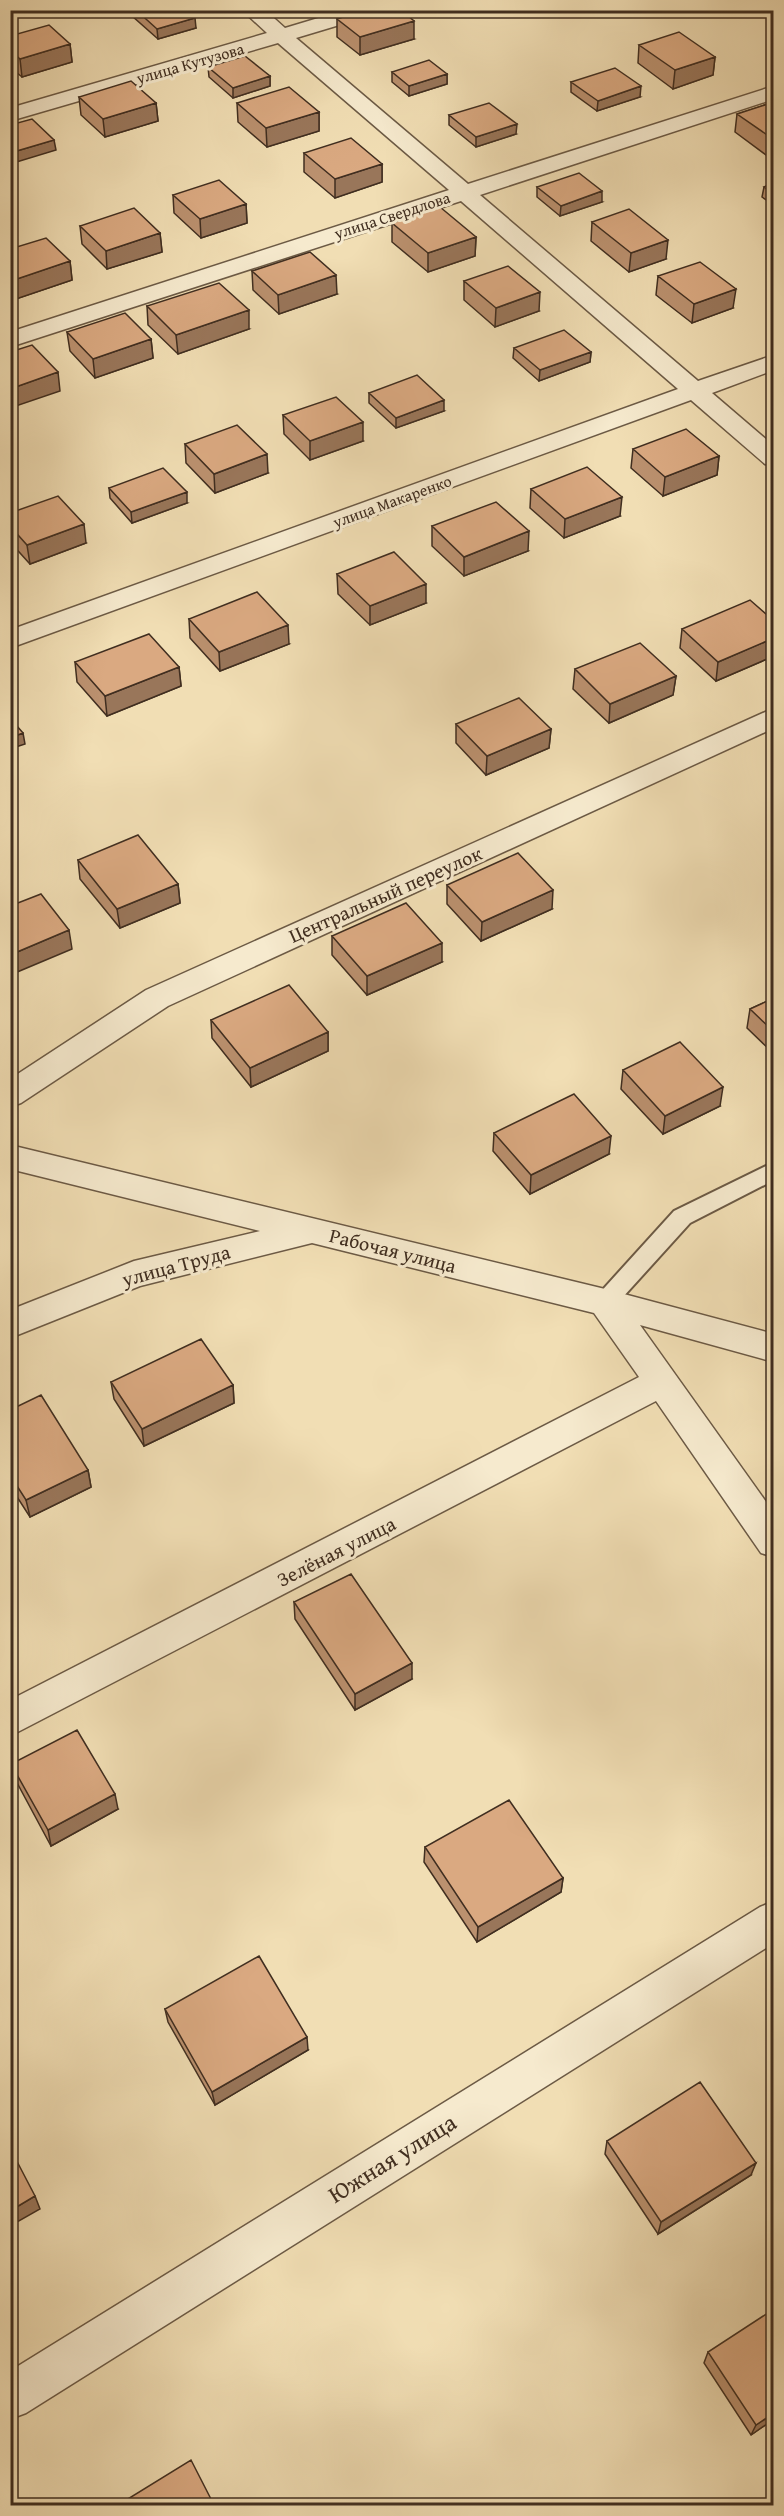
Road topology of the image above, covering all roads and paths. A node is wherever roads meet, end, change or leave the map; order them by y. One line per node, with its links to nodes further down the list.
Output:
1 (252, 10): 3 (street)
2 (369, 10): 3 (street, улица Кутузова)
3 (282, 36): 5 (street, улица Кутузова); 6 (street)
4 (774, 92): 6 (street, улица Свердлова)
5 (10, 115)
6 (462, 192): 7 (street, улица Свердлова); 9 (street)
7 (10, 340)
8 (774, 362): 9 (street, улица Макаренко)
9 (695, 392): 10 (street); 11 (street, улица Макаренко)
10 (774, 459)
11 (10, 640)
12 (774, 717): 13 (street, Центральный переулок)
13 (10, 1095)
14 (10, 1157): 16 (street, Рабочая улица)
15 (774, 1170): 17 (lane)
16 (313, 1231): 17 (street, Рабочая улица); 18 (street, улица Труда)
17 (605, 1302): 19 (street, Рабочая улица); 20 (street)
18 (10, 1325)
19 (774, 1348)
20 (661, 1382): 21 (street); 22 (street, Зелёная улица)
21 (774, 1542)
22 (10, 1719)
23 (774, 1920): 24 (street, Южная улица)
24 (10, 2397)

